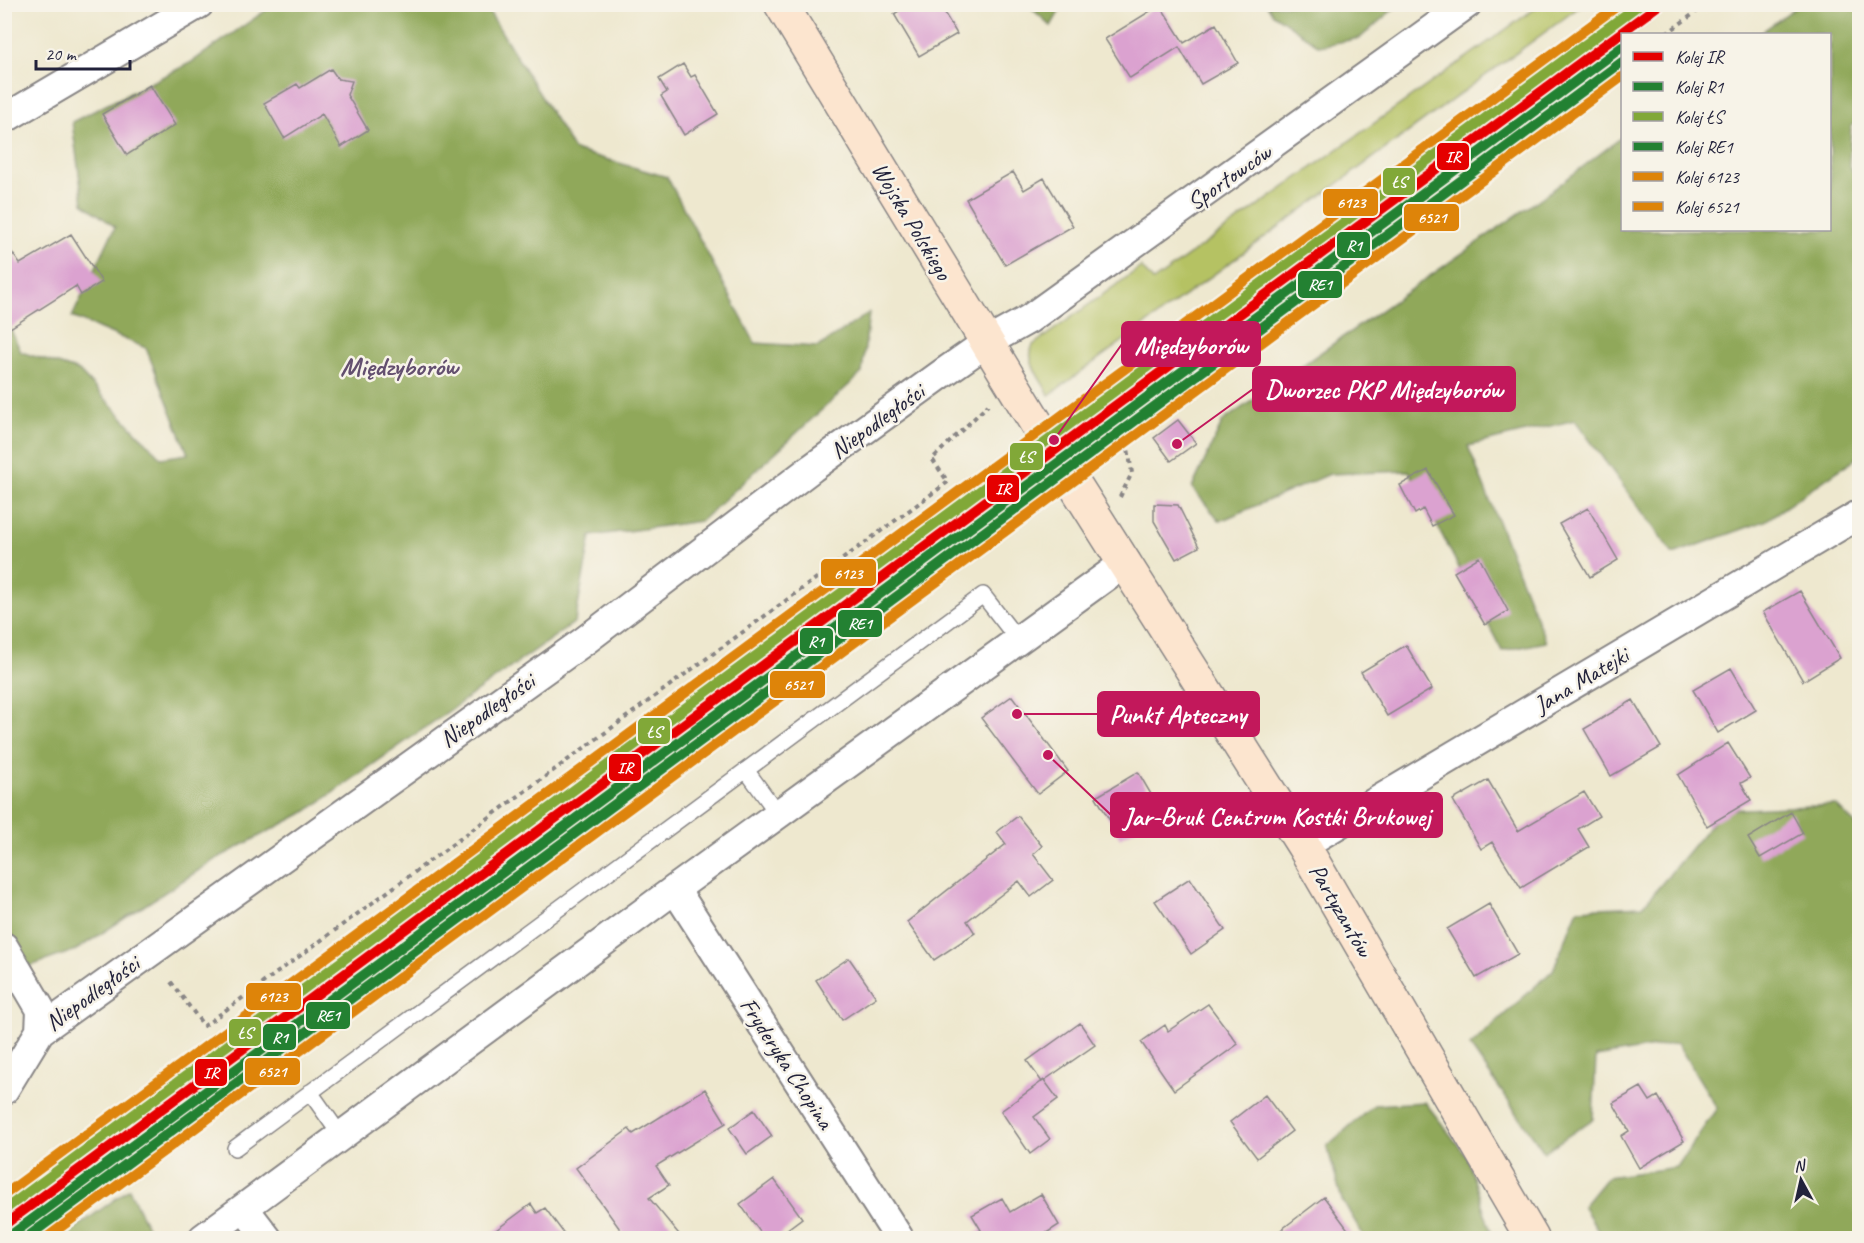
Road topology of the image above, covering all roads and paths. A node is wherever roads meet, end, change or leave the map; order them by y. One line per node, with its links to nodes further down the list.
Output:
1 (199, 4): 7 (street)
2 (781, 4): 8 (street, Wojska Polskiego)
3 (1467, 4): 8 (street, Sportowców)
4 (1707, 4): 5 (path)
5 (1667, 33)
6 (1621, 67): 11 (path)
7 (4, 119)
8 (986, 343): 10 (street, Wojska Polskiego); 21 (street, Niepodległości)
9 (995, 397): 20 (path)
10 (1044, 436): 13 (street, Partyzantów)
11 (1118, 501)
12 (1860, 514): 17 (street, Jana Matejki)
13 (1126, 562): 14 (street); 17 (street, Partyzantów)
14 (1018, 640): 15 (lane); 16 (street)
15 (746, 770): 16 (lane); 23 (lane)
16 (778, 814): 18 (street)
17 (1303, 845): 30 (street, Partyzantów)
18 (675, 889): 24 (street); 29 (street, Fryderyka Chopina)
19 (4, 947): 21 (street)
20 (171, 982)
21 (40, 1031): 22 (street, Niepodległości)
22 (4, 1090)
23 (310, 1092): 24 (lane); 25 (lane)
24 (341, 1136): 26 (street)
25 (235, 1148)
26 (244, 1208): 27 (street); 28 (street)
27 (204, 1239)
28 (267, 1239)
29 (899, 1239)
30 (1532, 1239)

